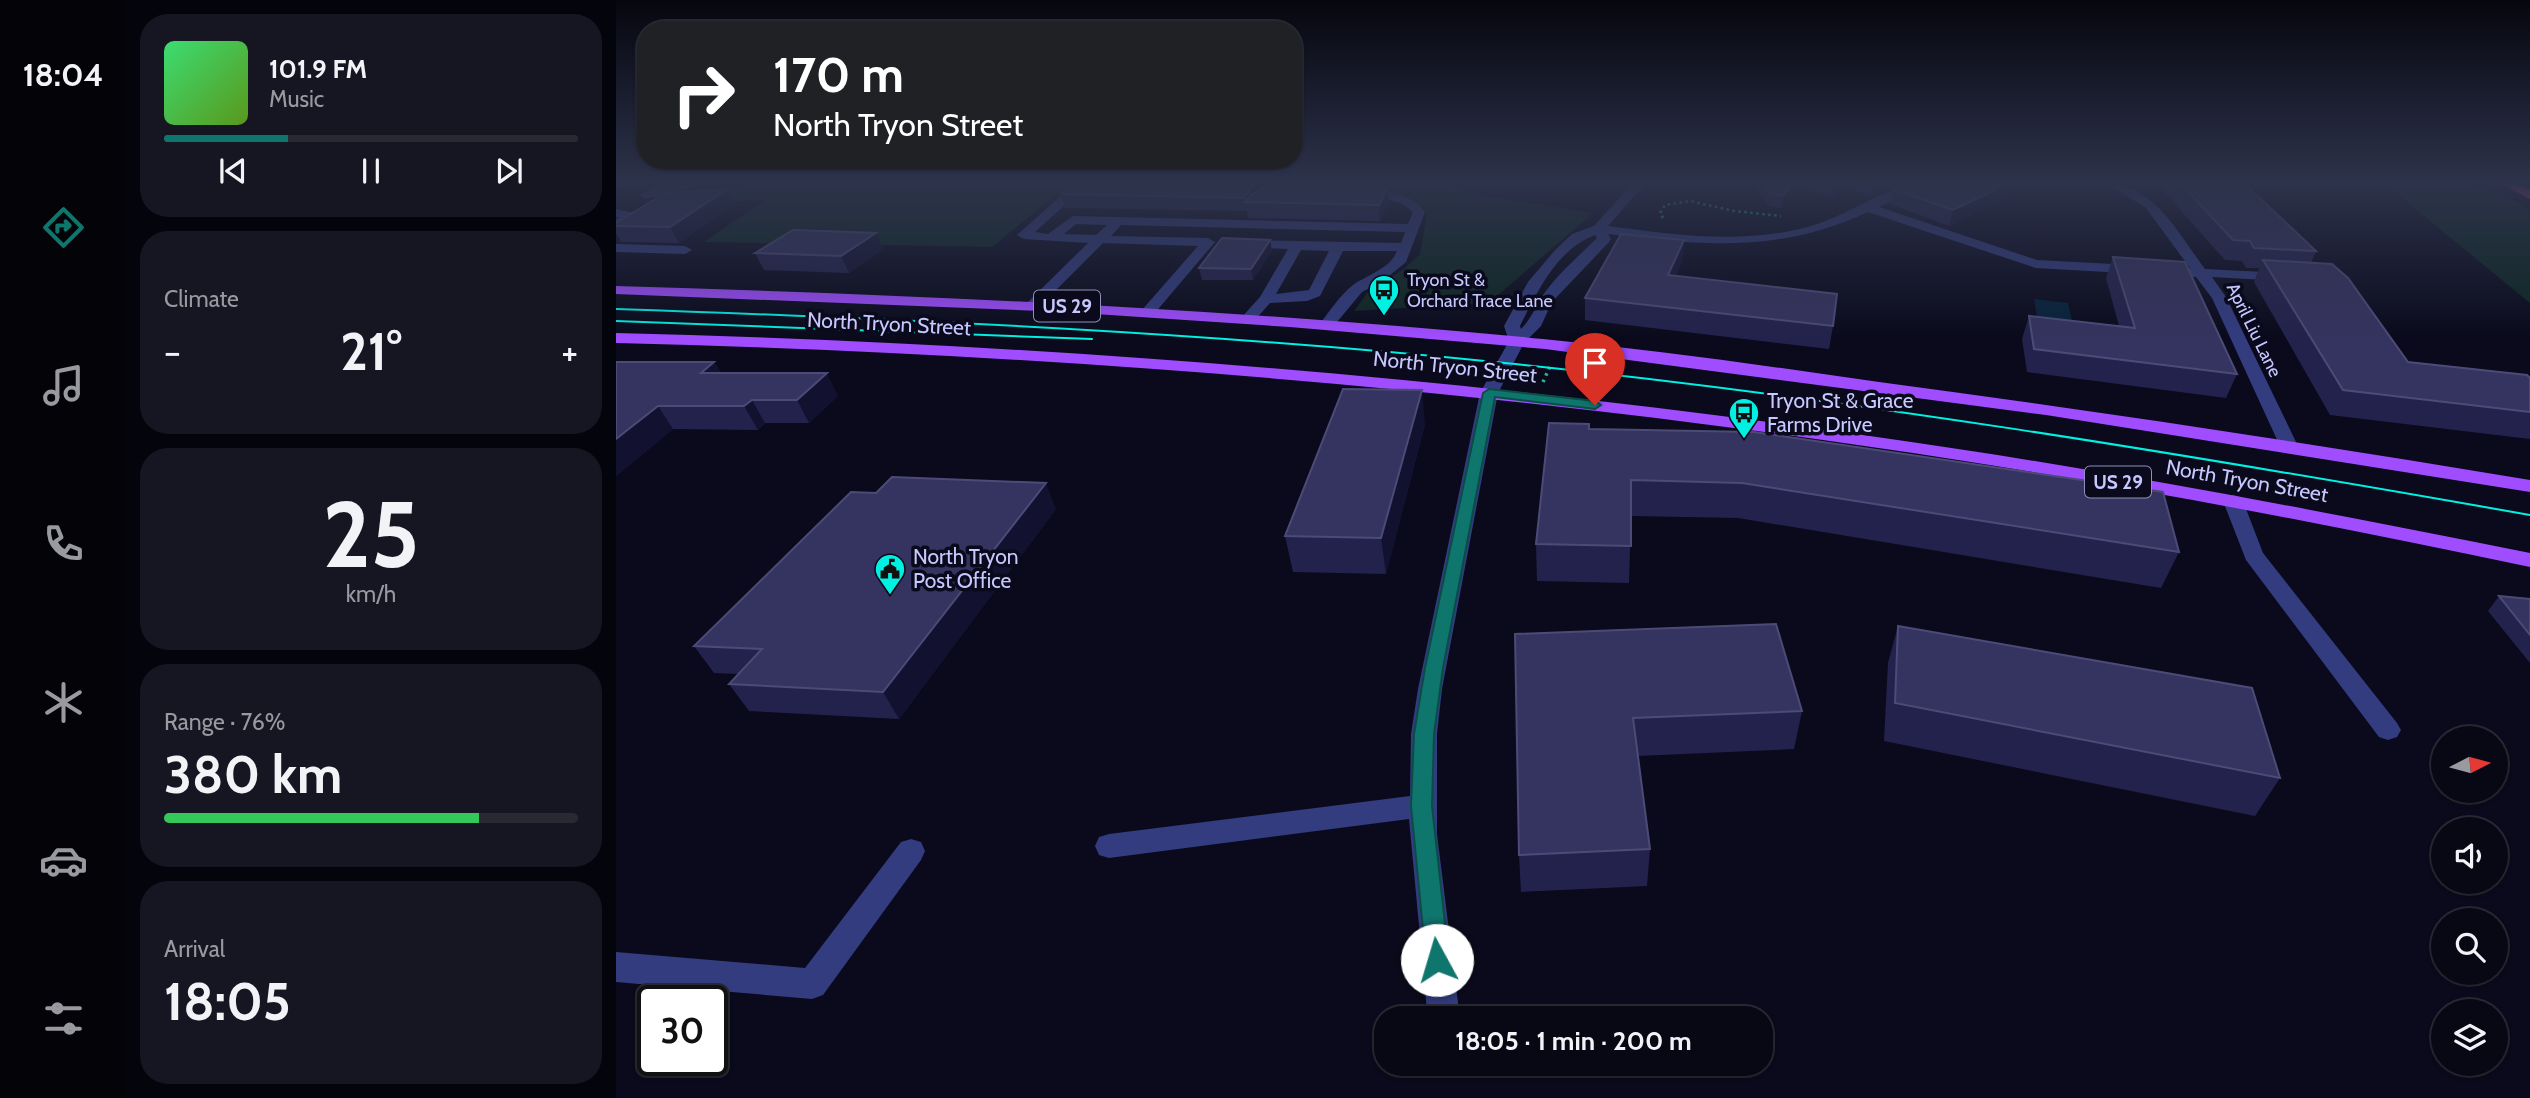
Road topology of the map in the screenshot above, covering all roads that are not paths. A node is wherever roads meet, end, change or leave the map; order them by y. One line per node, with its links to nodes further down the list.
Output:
1 (1026, 235): 10 (street)
2 (1054, 235): 10 (street)
3 (1103, 235): 11 (street)
4 (1410, 235): 15 (street)
5 (1582, 235): 27 (street)
6 (1648, 235): 7 (street)
7 (1779, 235)
8 (1950, 235): 18 (street)
9 (2173, 235): 18 (street, April Liu Lane)
10 (1051, 238): 11 (street)
11 (1099, 239): 12 (street); 22 (street)
12 (1220, 242): 13 (street); 23 (street)
13 (1297, 245): 14 (street); 21 (street)
14 (1338, 247): 15 (street); 21 (street)
15 (1405, 247): 25 (street)
16 (616, 248): 17 (street)
17 (685, 250)
18 (2202, 273): 19 (street); 29 (street, April Liu Lane)
19 (2303, 278)
20 (616, 290): 22 (main road, North Tryon Street / US 29)
21 (1266, 299): 24 (street)
22 (1033, 305): 23 (main road, North Tryon Street / US 29)
23 (1149, 311): 24 (main road, North Tryon Street / US 29)
24 (1249, 318): 25 (main road, North Tryon Street / US 29)
25 (1326, 325): 27 (main road, North Tryon Street / US 29)
26 (616, 338): 28 (main road, North Tryon Street / US 29)
27 (1517, 341): 28 (street); 29 (main road, North Tryon Street / US 29)
28 (1489, 393): 31 (main road, North Tryon Street / US 29); 34 (street)
29 (2287, 444): 30 (main road, North Tryon Street / US 29)
30 (2530, 486)
31 (2233, 501): 32 (main road, North Tryon Street / US 29); 33 (street)
32 (2530, 560)
33 (2388, 730)
34 (1422, 806): 35 (street); 38 (street)
35 (1109, 846)
36 (911, 851): 37 (street)
37 (616, 967)
38 (1442, 1006)

